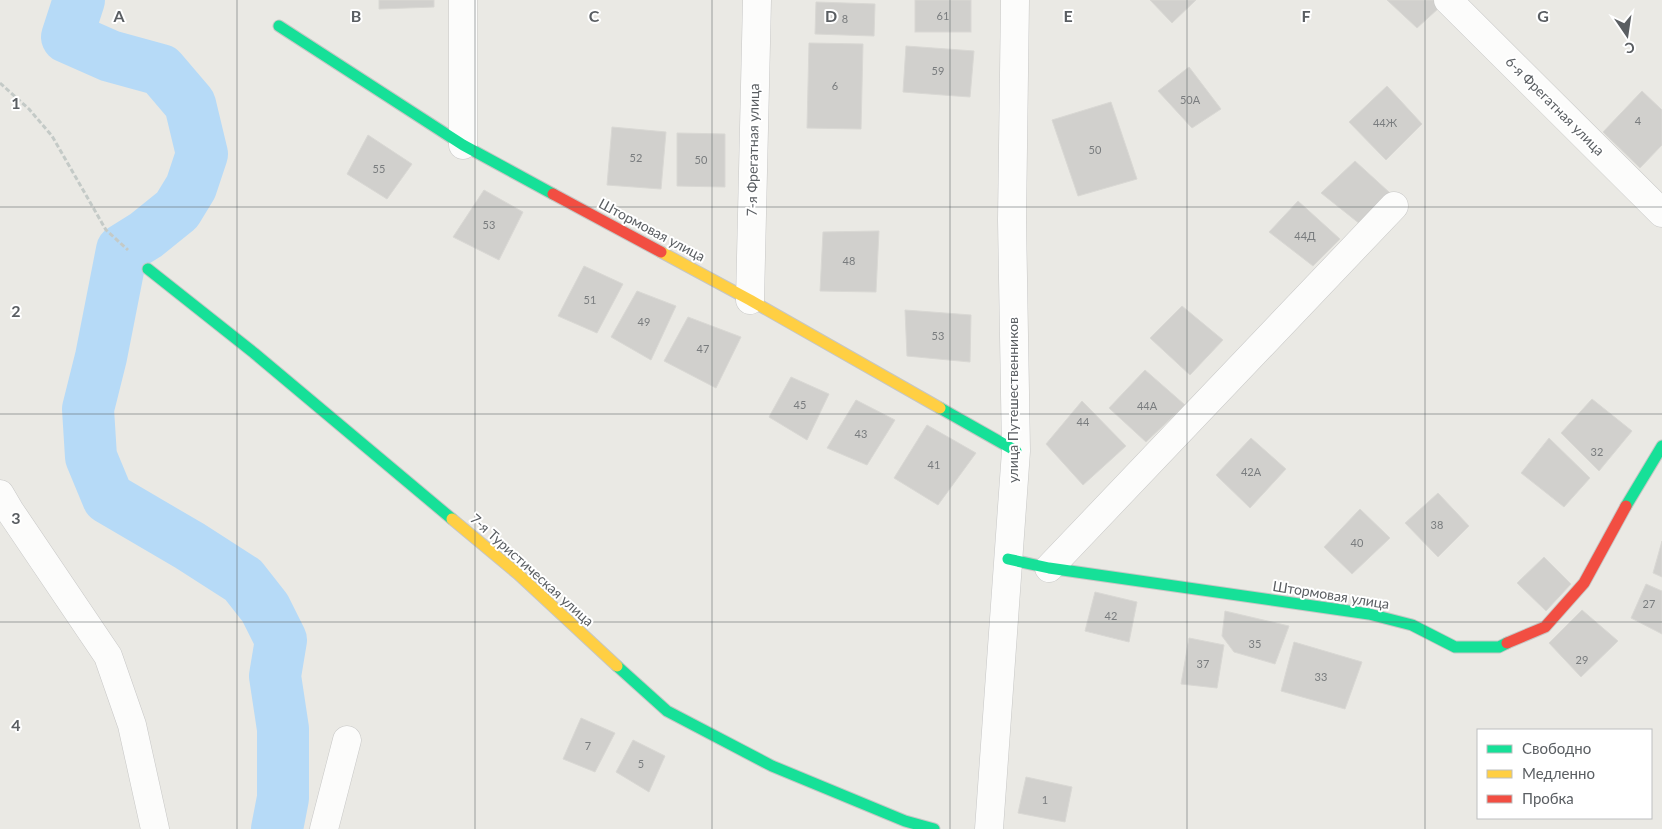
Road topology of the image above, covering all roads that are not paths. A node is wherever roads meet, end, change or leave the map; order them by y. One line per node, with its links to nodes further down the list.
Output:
1 (463, 0): 6 (street)
2 (757, 0): 10 (street, 7-я Фрегатная улица)
3 (1015, 0): 12 (street, улица Путешественников)
4 (1448, 0): 8 (street, 6-я Фрегатная улица)
5 (279, 26): 6 (street, Штормовая улица)
6 (463, 144): 10 (street, Штормовая улица)
7 (1394, 206): 15 (street)
8 (1662, 213)
9 (148, 269): 19 (street, 7-я Туристическая улица)
10 (750, 300): 12 (street, Штормовая улица)
11 (1662, 446): 15 (street, Штормовая улица)
12 (1016, 451): 14 (street, улица Путешественников)
13 (0, 494): 17 (street)
14 (1008, 559): 15 (street, Штормовая улица); 20 (street, улица Путешественников)
15 (1049, 568)
16 (346, 740): 18 (street)
17 (155, 829)
18 (324, 829)
19 (934, 829)
20 (989, 829)

